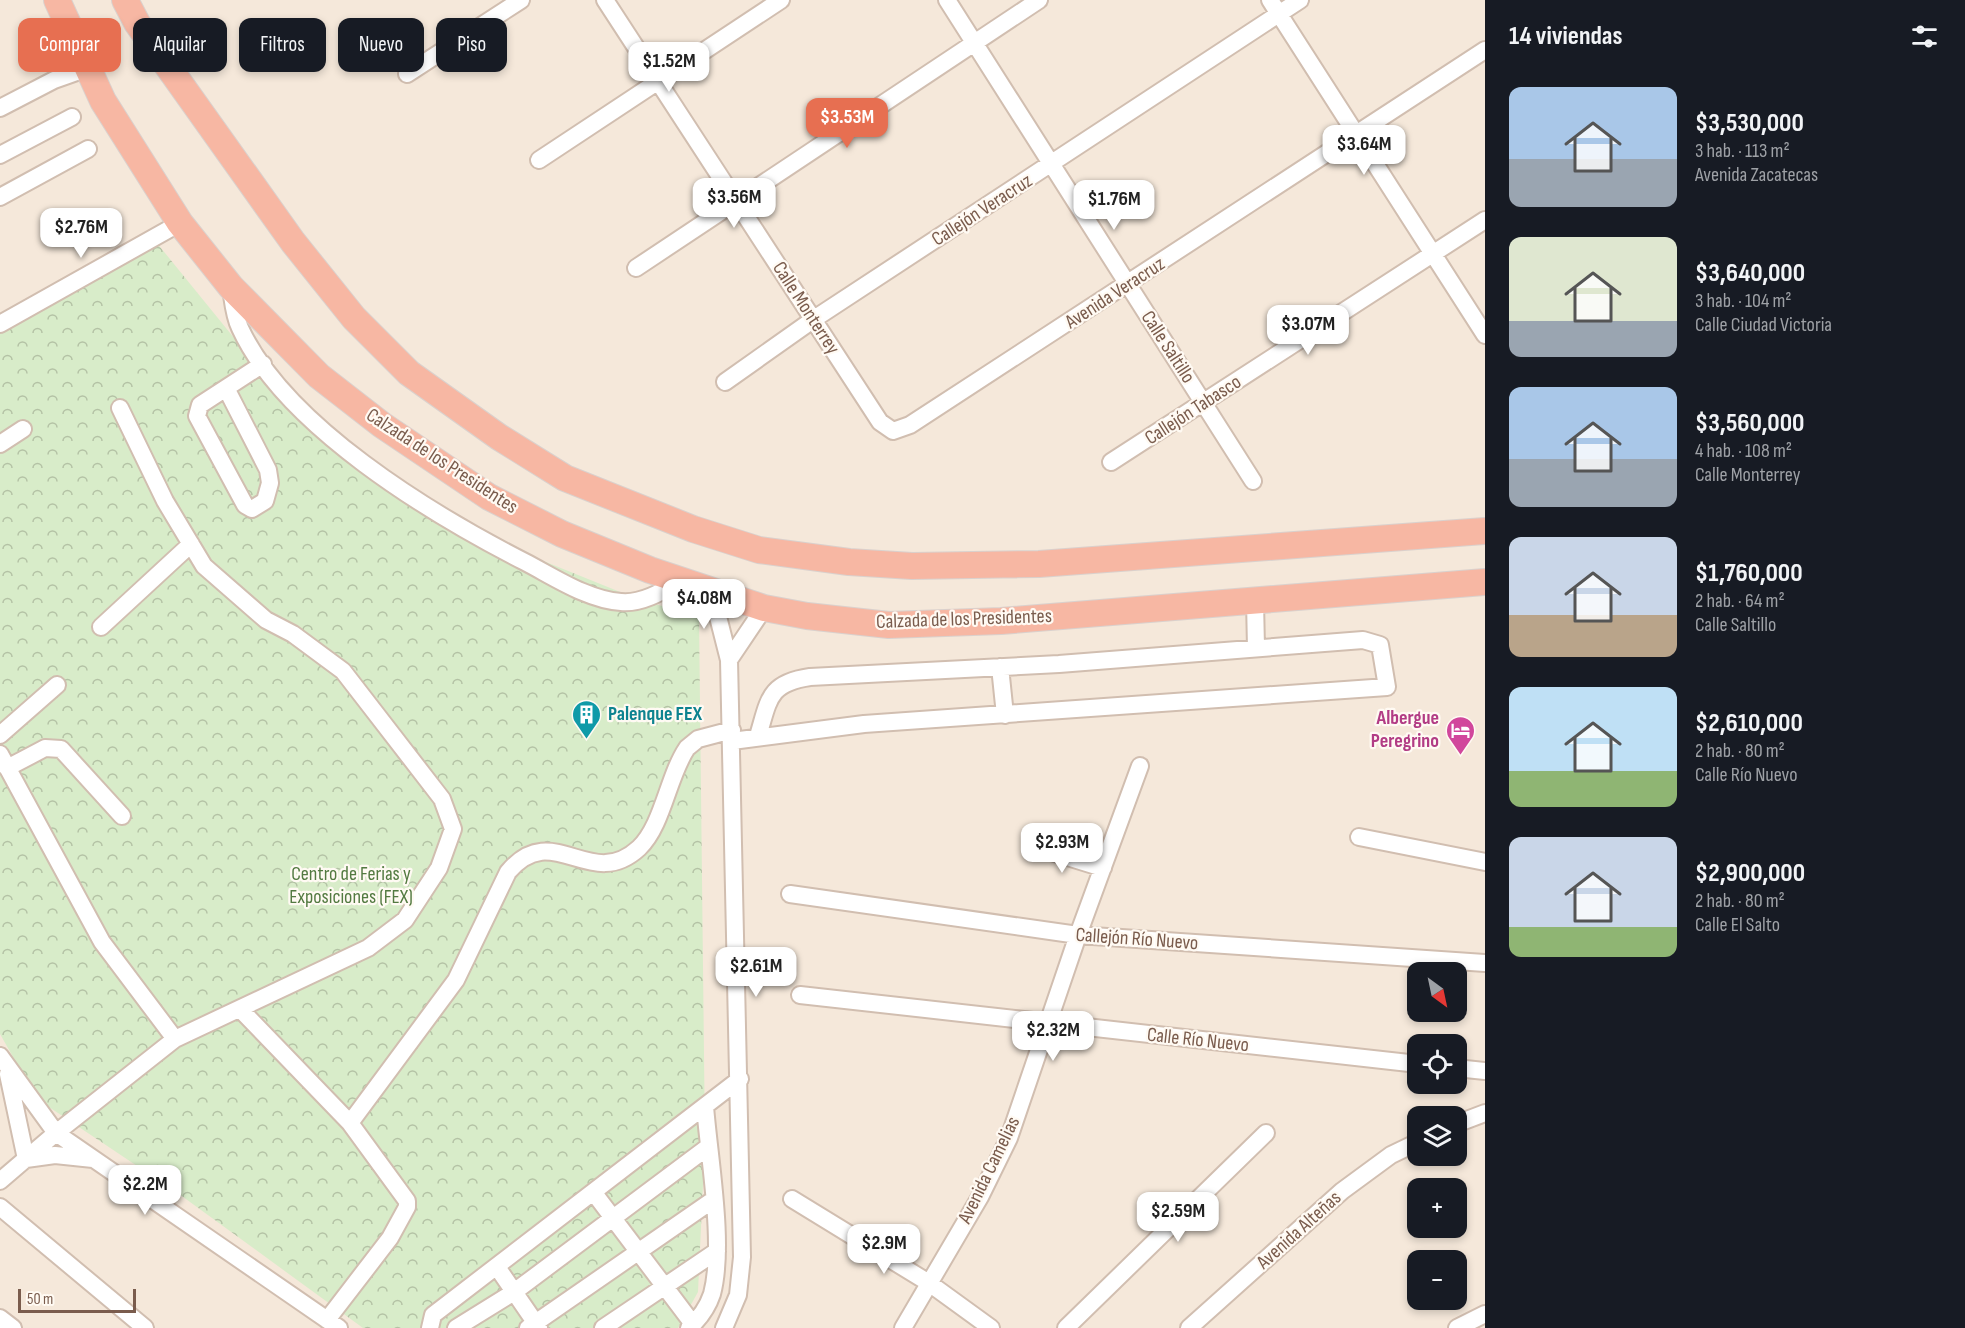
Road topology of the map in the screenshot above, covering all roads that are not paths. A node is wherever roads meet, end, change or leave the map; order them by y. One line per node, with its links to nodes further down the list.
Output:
1 (57, 0): 10 (highway, Calzada de los Presidentes)
2 (125, 0): 45 (highway)
3 (521, 0): 15 (street)
4 (605, 0): 16 (street, Calle Monterrey)
5 (781, 0): 16 (street)
6 (946, 0): 11 (street, Calle Saltillo)
7 (1039, 0): 11 (street)
8 (1300, 0): 9 (street, Callejón Veracruz)
9 (1274, 7): 19 (street); 23 (street, Callejón Veracruz)
10 (65, 18)
11 (975, 44): 23 (street, Calle Saltillo); 25 (street)
12 (1485, 50): 19 (street, Avenida Veracruz)
13 (77, 72): 17 (street)
14 (90, 72): 27 (highway, Calzada de los Presidentes)
15 (406, 74)
16 (656, 81): 22 (street); 25 (street, Calle Monterrey)
17 (0, 108)
18 (72, 117): 21 (street)
19 (1356, 132): 28 (street); 30 (street, Avenida Veracruz)
20 (88, 149): 24 (street)
21 (0, 155)
22 (539, 160)
23 (1052, 165): 30 (street, Calle Saltillo); 32 (street, Callejón Veracruz)
24 (0, 197)
25 (736, 201): 29 (street); 32 (street, Calle Monterrey)
26 (1485, 220): 28 (street, Callejón Tabasco)
27 (180, 223): 31 (highway, Calzada de los Presidentes); 33 (street)
28 (1434, 253): 34 (street); 38 (street, Callejón Tabasco)
29 (636, 268)
30 (1128, 285): 38 (street, Calle Saltillo); 41 (street, Avenida Veracruz)
31 (231, 287): 35 (street); 47 (highway, Calzada de los Presidentes)
32 (814, 320): 36 (street, Callejón Veracruz); 41 (street, Calle Monterrey)
33 (0, 324)
34 (1485, 335)
35 (263, 364): 37 (street); 47 (street)
36 (725, 382)
37 (226, 388): 37 (street)
38 (1204, 404): 43 (street, Callejón Tabasco); 44 (street, Calle Saltillo)
39 (120, 408): 46 (street)
40 (23, 429): 42 (street)
41 (893, 431)
42 (0, 444)
43 (1111, 462)
44 (1253, 481)
45 (1482, 529)
46 (191, 544): 52 (street); 72 (street)
47 (680, 581): 49 (highway, Calzada de los Presidentes)
48 (1485, 582): 50 (highway, Calzada de los Presidentes)
49 (712, 593): 51 (highway, Calzada de los Presidentes); 54 (street)
50 (1255, 601): 51 (highway, Calzada de los Presidentes); 53 (street)
51 (764, 608): 54 (street)
52 (101, 627)
53 (1256, 648): 55 (street); 57 (street)
54 (729, 660): 59 (street)
55 (1000, 667): 57 (street); 60 (street)
56 (57, 685): 58 (street)
57 (1005, 715): 60 (street)
58 (0, 735)
59 (732, 735): 60 (street); 79 (street); 83 (street)
60 (758, 736)
61 (4, 761): 63 (street); 74 (street)
62 (1140, 766): 67 (street, Avenida Camelias)
63 (122, 816)
64 (1359, 837): 66 (street)
65 (1032, 846): 67 (street)
66 (1485, 862)
67 (1103, 868): 69 (street, Avenida Camelias)
68 (790, 894): 69 (street, Callejón Río Nuevo)
69 (1078, 935): 70 (street, Callejón Río Nuevo); 73 (street, Avenida Camelias)
70 (1485, 963)
71 (800, 995): 73 (street, Calle Río Nuevo)
72 (240, 1009): 74 (street); 83 (street)
73 (1048, 1023): 76 (street, Calle Río Nuevo); 99 (street, Avenida Camelias)
74 (175, 1040): 85 (street)
75 (4, 1062): 85 (street); 88 (street)
76 (1407, 1063)
77 (1467, 1069): 78 (street)
78 (1485, 1071)
79 (740, 1079): 80 (street); 112 (street)
80 (705, 1106): 86 (street); 91 (street)
81 (1485, 1113): 82 (street)
82 (1467, 1120)
83 (350, 1123): 104 (street)
84 (1266, 1132): 115 (street)
85 (56, 1133): 88 (street); 89 (street)
86 (708, 1147): 93 (street); 95 (street)
87 (1407, 1147): 116 (street, Avenida Alteñas)
88 (26, 1159): 89 (street); 90 (street)
89 (94, 1159): 104 (street)
90 (0, 1181)
91 (594, 1193): 95 (street); 98 (street)
92 (792, 1199): 99 (street)
93 (713, 1200): 96 (street); 97 (street)
94 (0, 1207): 108 (street)
95 (614, 1220): 97 (street); 101 (street)
96 (717, 1251): 100 (street); 106 (street)
97 (639, 1253): 100 (street); 105 (street)
98 (497, 1266): 101 (street); 109 (street)
99 (929, 1282): 113 (street, Avenida Camelias); 114 (street)
100 (665, 1287): 106 (street); 111 (street)
101 (514, 1292): 105 (street); 110 (street)
102 (1485, 1314): 117 (street)
103 (0, 1318): 107 (street)
104 (333, 1324)
105 (534, 1326)
106 (691, 1326)
107 (13, 1328)
108 (145, 1328)
109 (430, 1328)
110 (456, 1328)
111 (603, 1328)
112 (724, 1328)
113 (903, 1328)
114 (991, 1328)
115 (1066, 1328)
116 (1189, 1328)
117 (1457, 1328)

